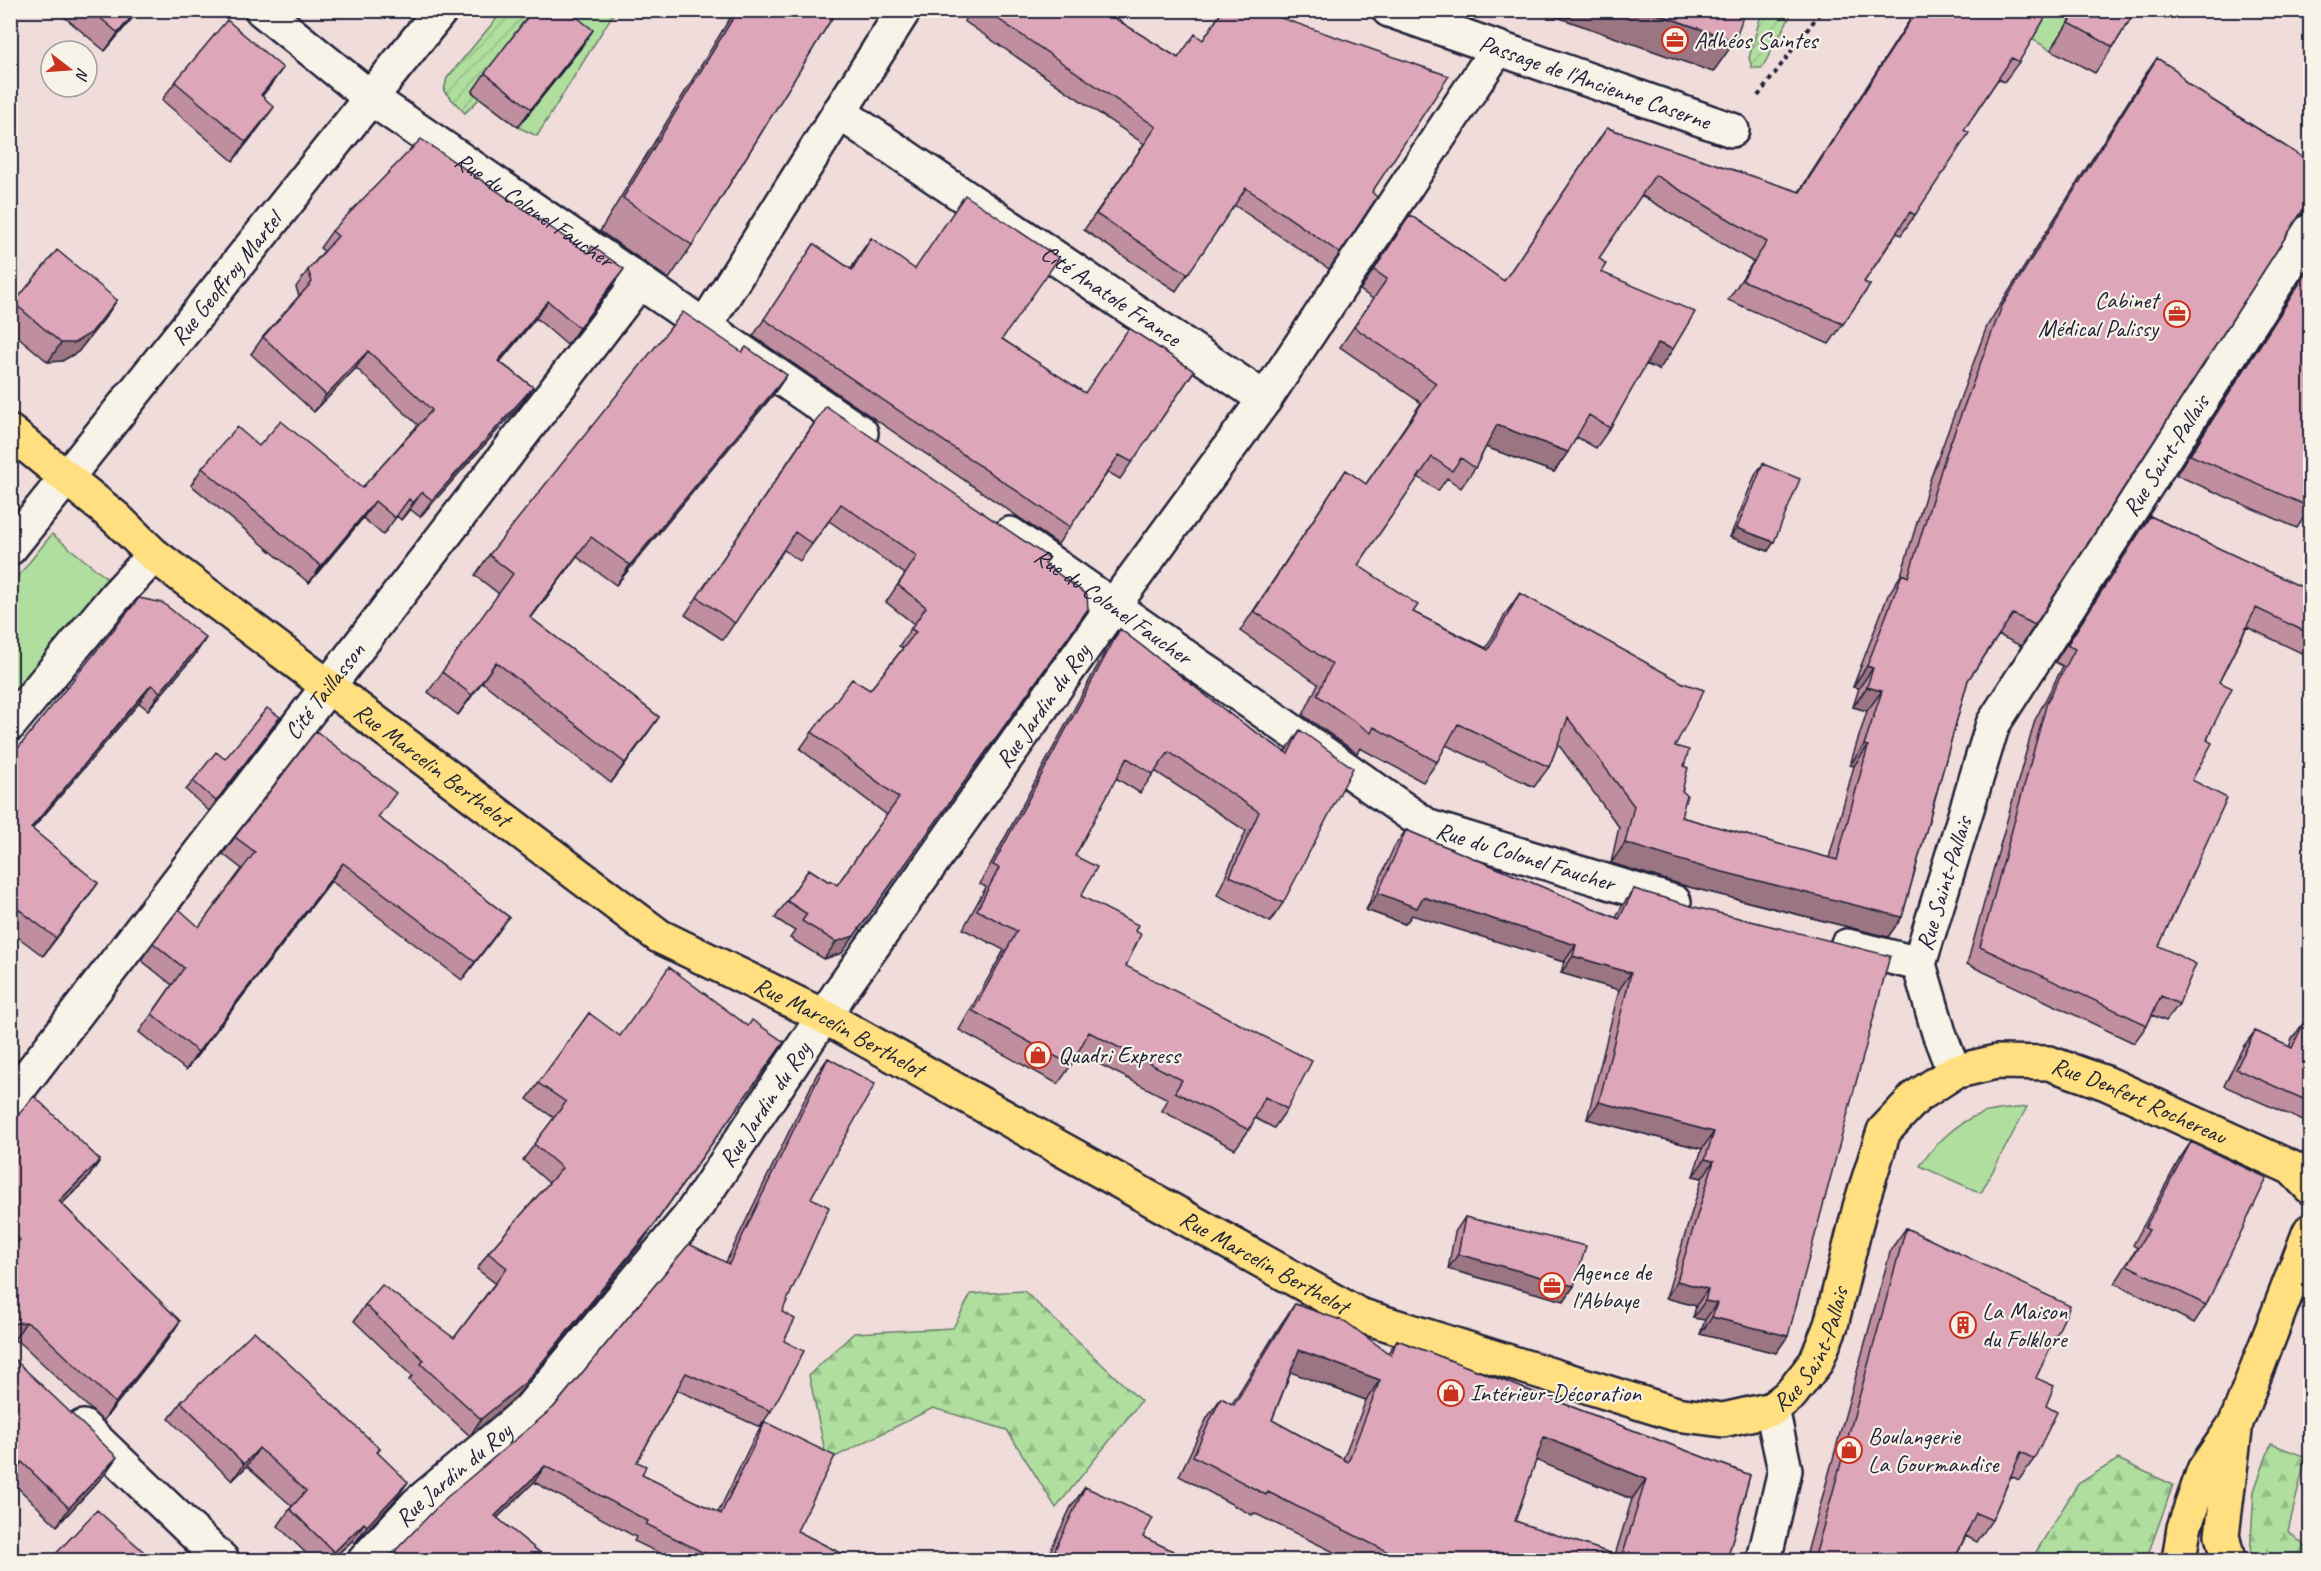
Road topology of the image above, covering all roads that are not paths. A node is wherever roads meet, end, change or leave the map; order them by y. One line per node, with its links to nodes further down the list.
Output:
1 (262, 10): 6 (street, Rue du Colonel Faucher)
2 (441, 10): 6 (street, Rue Geoffroy Martel)
3 (904, 10): 7 (street)
4 (1389, 10): 5 (street, Passage de l'Ancienne Caserne)
5 (1498, 48): 8 (street, Passage de l'Ancienne Caserne); 12 (street)
6 (372, 99): 10 (street, Rue du Colonel Faucher); 15 (street, Rue Geoffroy Martel)
7 (839, 112): 11 (street); 12 (street, Cité Anatole France)
8 (1732, 130)
9 (2310, 231): 24 (street, Rue Saint-Pallais)
10 (639, 282): 11 (street, Rue du Colonel Faucher); 20 (street, Cité Taillasson)
11 (704, 327): 14 (street, Rue du Colonel Faucher)
12 (1265, 399): 19 (street)
13 (10, 432): 15 (main road, Rue Marcelin Berthelot)
14 (890, 452)
15 (67, 478): 17 (street, Rue Geoffroy Martel); 18 (main road, Rue Marcelin Berthelot)
16 (987, 519): 19 (street, Rue du Colonel Faucher)
17 (10, 548)
18 (154, 555): 20 (main road, Rue Marcelin Berthelot); 21 (street)
19 (1114, 604): 22 (street, Rue du Colonel Faucher); 25 (street, Rue Jardin du Roy)
20 (330, 687): 25 (main road, Rue Marcelin Berthelot); 27 (street, Cité Taillasson)
21 (10, 724)
22 (1707, 911)
23 (1822, 940): 24 (street)
24 (1919, 964): 26 (street, Rue Saint-Pallais)
25 (825, 1017): 31 (main road, Rue Marcelin Berthelot); 34 (street, Rue Jardin du Roy)
26 (1954, 1072): 28 (main road, Rue Denfert Rochereau); 31 (main road, Rue Saint-Pallais)
27 (10, 1100)
28 (2310, 1187)
29 (2310, 1231): 32 (main road)
30 (61, 1406): 33 (street)
31 (1772, 1409): 35 (street, Rue Saint-Pallais)
32 (2236, 1423): 36 (main road); 37 (main road)
33 (222, 1560)
34 (365, 1560)
35 (1764, 1560)
36 (2179, 1560)
37 (2228, 1560)

